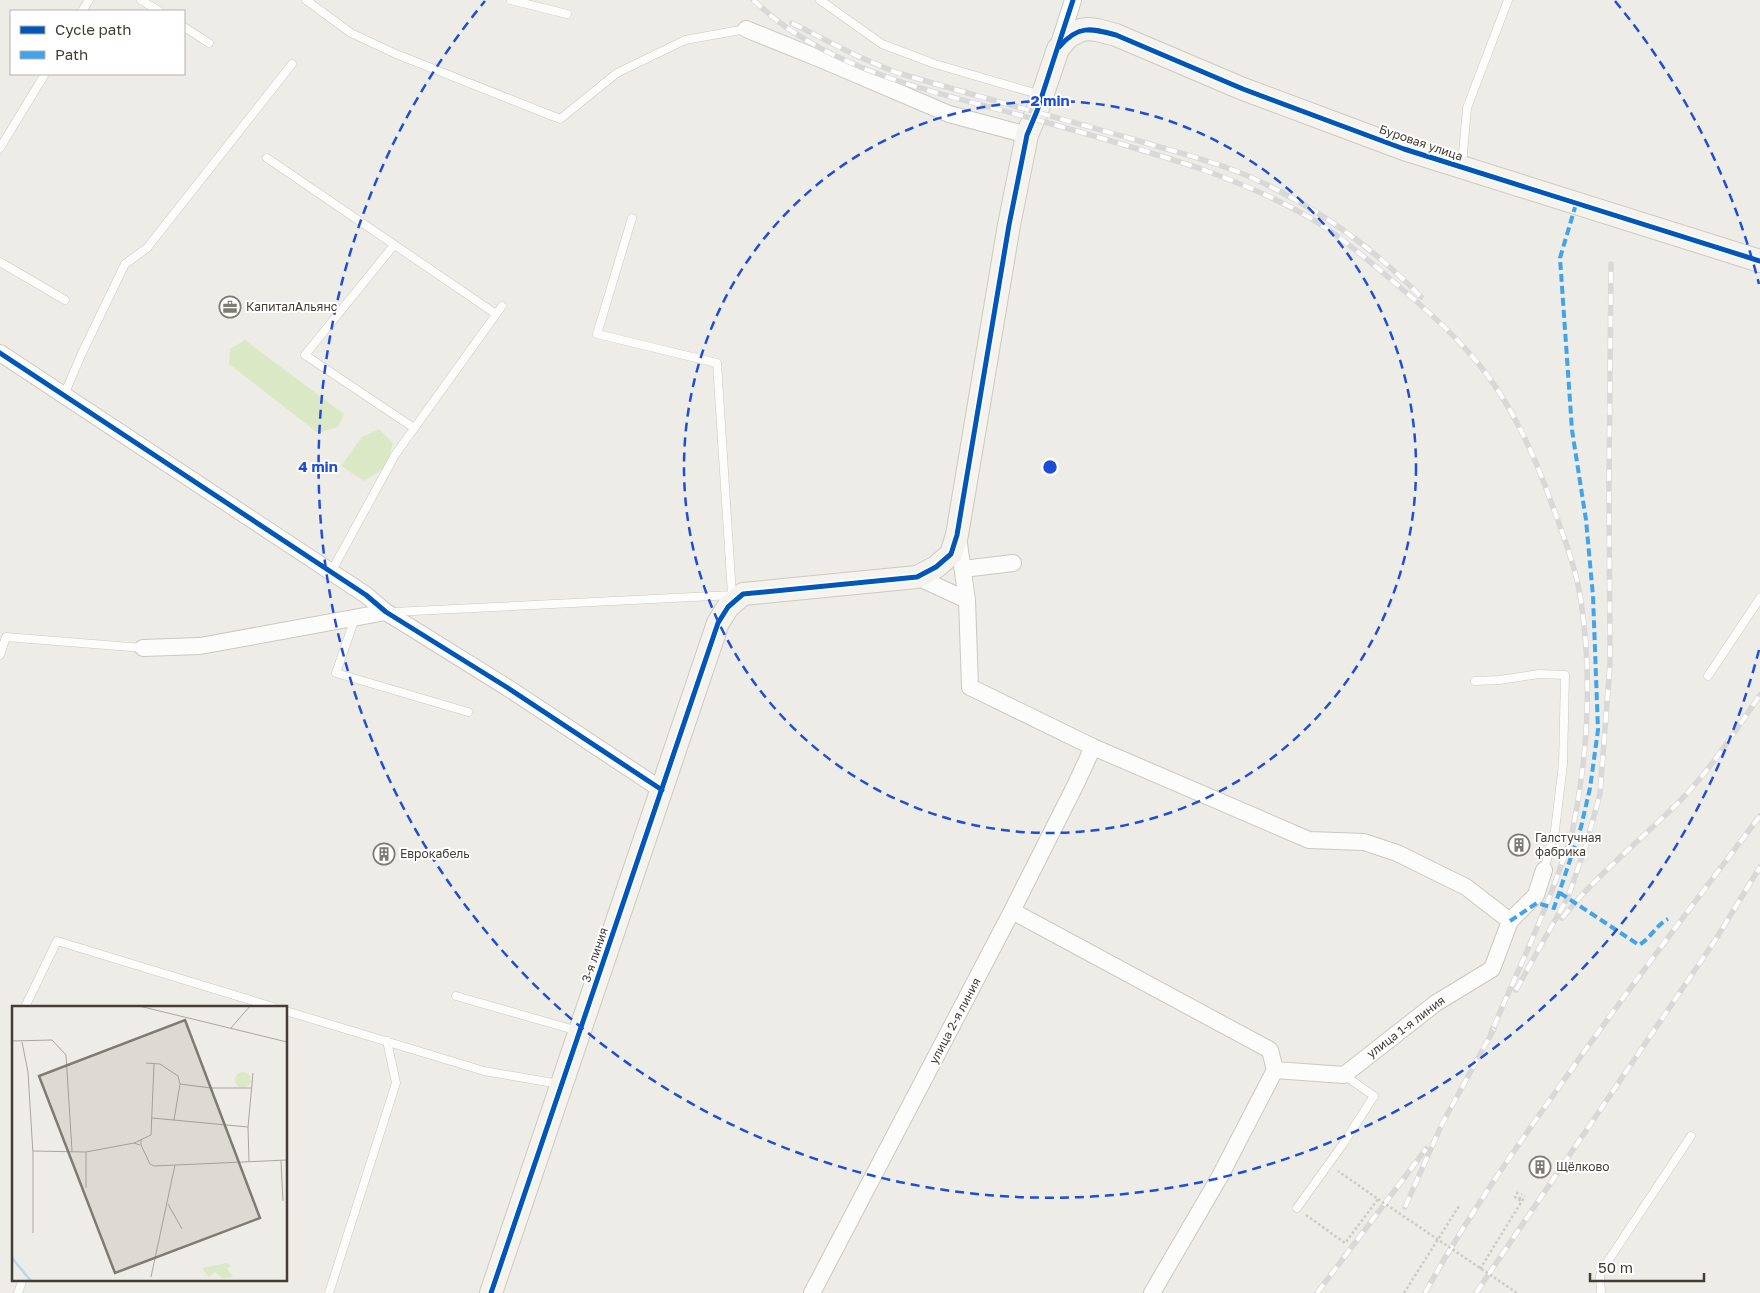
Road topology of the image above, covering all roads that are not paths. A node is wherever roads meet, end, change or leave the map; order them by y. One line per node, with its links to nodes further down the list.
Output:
1 (141, 0): 8 (lane)
2 (306, 0): 11 (lane)
3 (511, 0): 6 (lane)
4 (820, 0): 17 (lane)
5 (1508, 0): 21 (lane)
6 (523, 2): 9 (lane)
7 (1072, 3): 12 (street); 14 (street)
8 (157, 10)
9 (567, 14)
10 (185, 28): 13 (lane)
11 (746, 29): 18 (street)
12 (1081, 30): 14 (street); 21 (street, Буровая улица)
13 (209, 43)
14 (1058, 49): 17 (street)
15 (292, 64): 30 (lane)
16 (43, 75): 19 (lane)
17 (1042, 96): 18 (street)
18 (1027, 135): 32 (street)
19 (0, 148)
20 (267, 158): 23 (lane)
21 (1462, 168): 24 (street, Буровая улица)
22 (632, 218): 37 (lane)
23 (394, 245): 28 (lane); 31 (lane)
24 (1760, 261)
25 (0, 262): 26 (lane)
26 (65, 300)
27 (502, 306): 28 (lane)
28 (496, 314): 31 (lane)
29 (0, 353): 30 (street)
30 (64, 395): 35 (street)
31 (414, 428): 35 (lane)
32 (958, 535): 34 (street); 36 (street)
33 (1013, 563): 34 (street)
34 (963, 569): 39 (street)
35 (332, 572): 40 (street)
36 (917, 577): 37 (street); 39 (street)
37 (737, 594): 40 (lane); 48 (street, 3-я линия)
38 (1760, 598): 44 (lane)
39 (967, 600): 47 (street)
40 (386, 612): 41 (street); 48 (street)
41 (355, 618): 42 (street); 46 (lane)
42 (143, 648): 43 (lane)
43 (0, 655)
44 (1708, 676)
45 (1475, 681): 49 (lane)
46 (468, 712)
47 (1092, 747): 50 (street, улица 2-я линия); 51 (street)
48 (662, 790): 56 (street, 3-я линия)
49 (1544, 870): 51 (street)
50 (1012, 911): 58 (street); 67 (street, улица 2-я линия)
51 (1510, 921): 59 (street, улица 1-я линия)
52 (456, 996): 56 (lane)
53 (25, 1006): 54 (lane)
54 (270, 1006)
55 (288, 1012): 57 (lane)
56 (580, 1031): 60 (street, 3-я линия)
57 (387, 1041): 60 (lane); 65 (lane)
58 (1275, 1070): 59 (street); 68 (street)
59 (1344, 1075): 62 (lane)
60 (562, 1084): 66 (street, 3-я линия)
61 (1691, 1136): 69 (lane)
62 (1297, 1208)
63 (23, 1280): 64 (lane)
64 (18, 1293)
65 (329, 1293)
66 (491, 1293)
67 (812, 1293)
68 (1152, 1293)
69 (1601, 1293)

